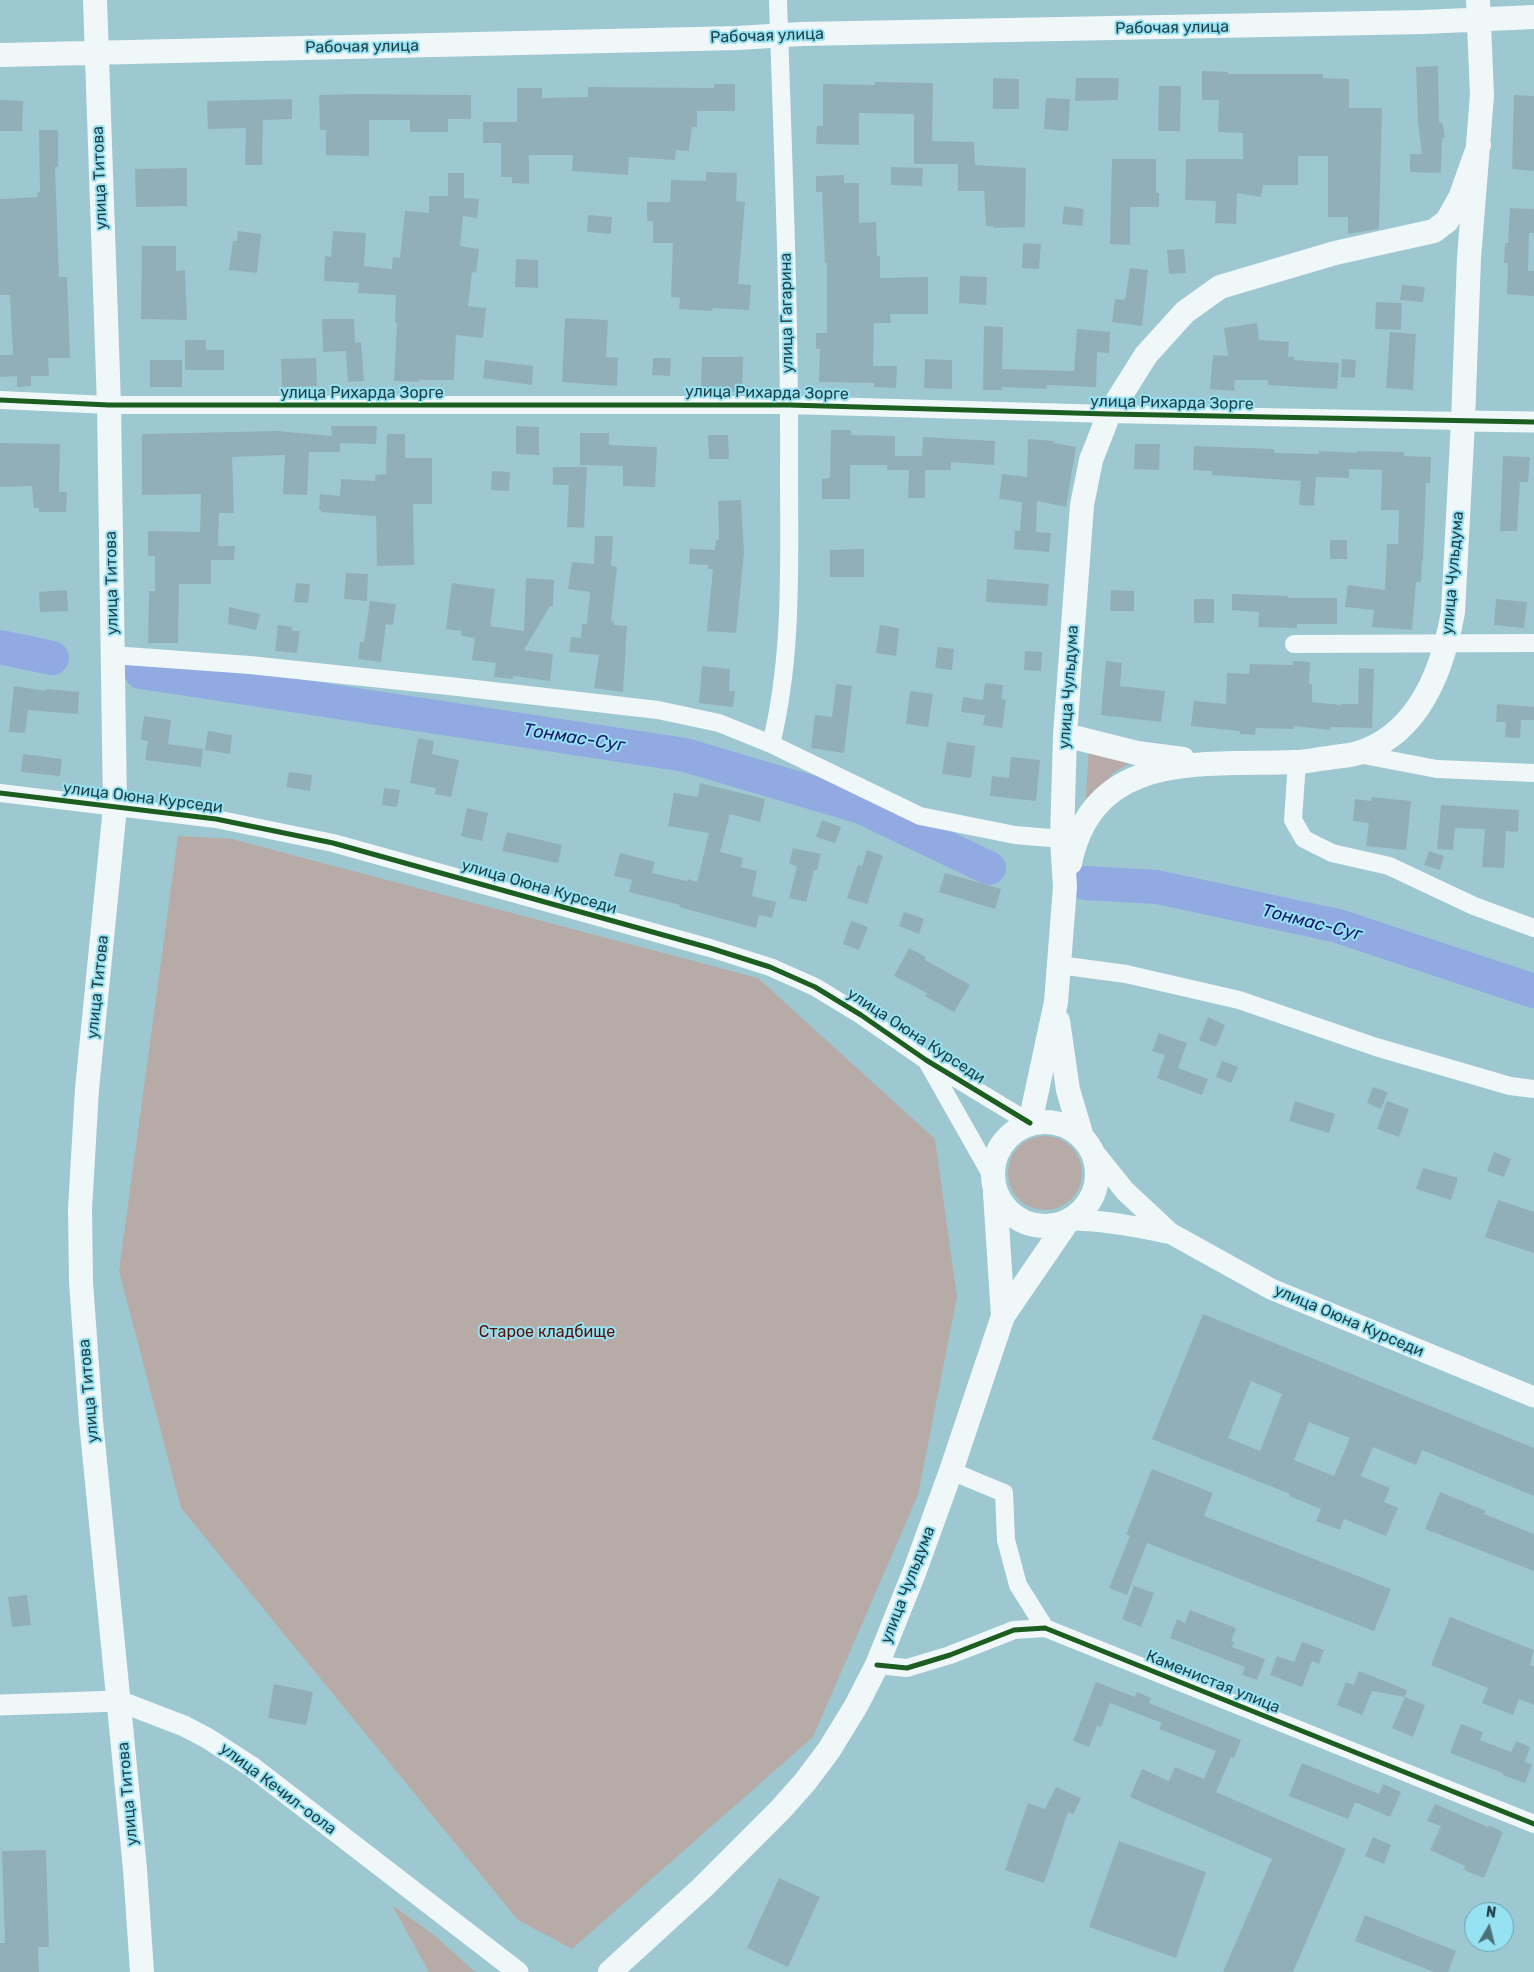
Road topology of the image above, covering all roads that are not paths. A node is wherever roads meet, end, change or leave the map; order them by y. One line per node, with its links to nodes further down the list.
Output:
1 (95, 0): 6 (main road, улица Титова)
2 (778, 0): 5 (street, улица Гагарина)
3 (1479, 10): 4 (main road, Рабочая улица); 5 (main road, Рабочая улица); 8 (main road, улица Чульдума)
4 (1534, 17)
5 (779, 35): 6 (main road, Рабочая улица); 13 (street, улица Гагарина)
6 (96, 53): 7 (main road, Рабочая улица); 12 (main road, улица Титова)
7 (0, 55)
8 (1479, 144): 9 (main road, улица Чульдума); 10 (main road, улица Чульдума)
9 (1434, 231): 10 (main road); 14 (main road, улица Чульдума)
10 (1470, 258): 15 (main road, улица Чульдума)
11 (0, 400): 12 (street, улица Рихарда Зорге)
12 (109, 405): 13 (street, улица Рихарда Зорге); 20 (main road, улица Титова)
13 (790, 405): 14 (street, улица Рихарда Зорге); 22 (street, улица Гагарина)
14 (1109, 414): 15 (street, улица Рихарда Зорге); 21 (main road, улица Чульдума)
15 (1463, 421): 16 (street, улица Рихарда Зорге); 19 (main road, улица Чульдума)
16 (1534, 422)
17 (1534, 643): 19 (street)
18 (1294, 644): 19 (street)
19 (1447, 644): 23 (main road, улица Чульдума)
20 (112, 655): 22 (street); 28 (main road, улица Титова)
21 (1065, 735): 25 (main road); 29 (main road, улица Чульдума)
22 (771, 744): 29 (street)
23 (1358, 754): 24 (main road, улица Чульдума); 26 (street)
24 (1297, 762): 25 (main road, улица Чульдума); 31 (street)
25 (1222, 763): 30 (main road, улица Чульдума)
26 (1534, 773)
27 (0, 793): 28 (street, улица Оюна Курседи)
28 (115, 807): 34 (street, улица Оюна Курседи); 46 (main road, улица Титова)
29 (1062, 839): 30 (main road, улица Чульдума)
30 (1065, 887): 32 (main road, улица Чульдума)
31 (1534, 928)
32 (1059, 965): 33 (main road, улица Чульдума); 35 (street)
33 (1056, 1002): 36 (main road, улица Чульдума); 37 (main road, улица Чульдума)
34 (926, 1060): 36 (street, улица Оюна Курседи); 38 (street, улица Оюна Курседи)
35 (1534, 1089)
36 (1030, 1123): 37 (main road); 38 (main road)
37 (1087, 1143): 39 (main road); 40 (street, улица Оюна Курседи)
38 (994, 1185): 39 (main road); 41 (main road, улица Чульдума)
39 (1069, 1221): 40 (street, улица Оюна Курседи); 41 (main road, улица Чульдума)
40 (1170, 1233): 42 (street, улица Оюна Курседи)
41 (1003, 1316): 43 (main road, улица Чульдума)
42 (1534, 1398)
43 (951, 1471): 44 (street); 45 (main road, улица Чульдума)
44 (1045, 1628): 45 (street, Каменистая улица); 48 (street, Каменистая улица)
45 (877, 1664): 51 (main road, улица Чульдума)
46 (119, 1701): 47 (street, улица Кечил-оола); 49 (main road, улица Титова); 50 (street, улица Кечил-оола)
47 (0, 1705)
48 (1534, 1824)
49 (142, 1972)
50 (518, 1972)
51 (610, 1972)

